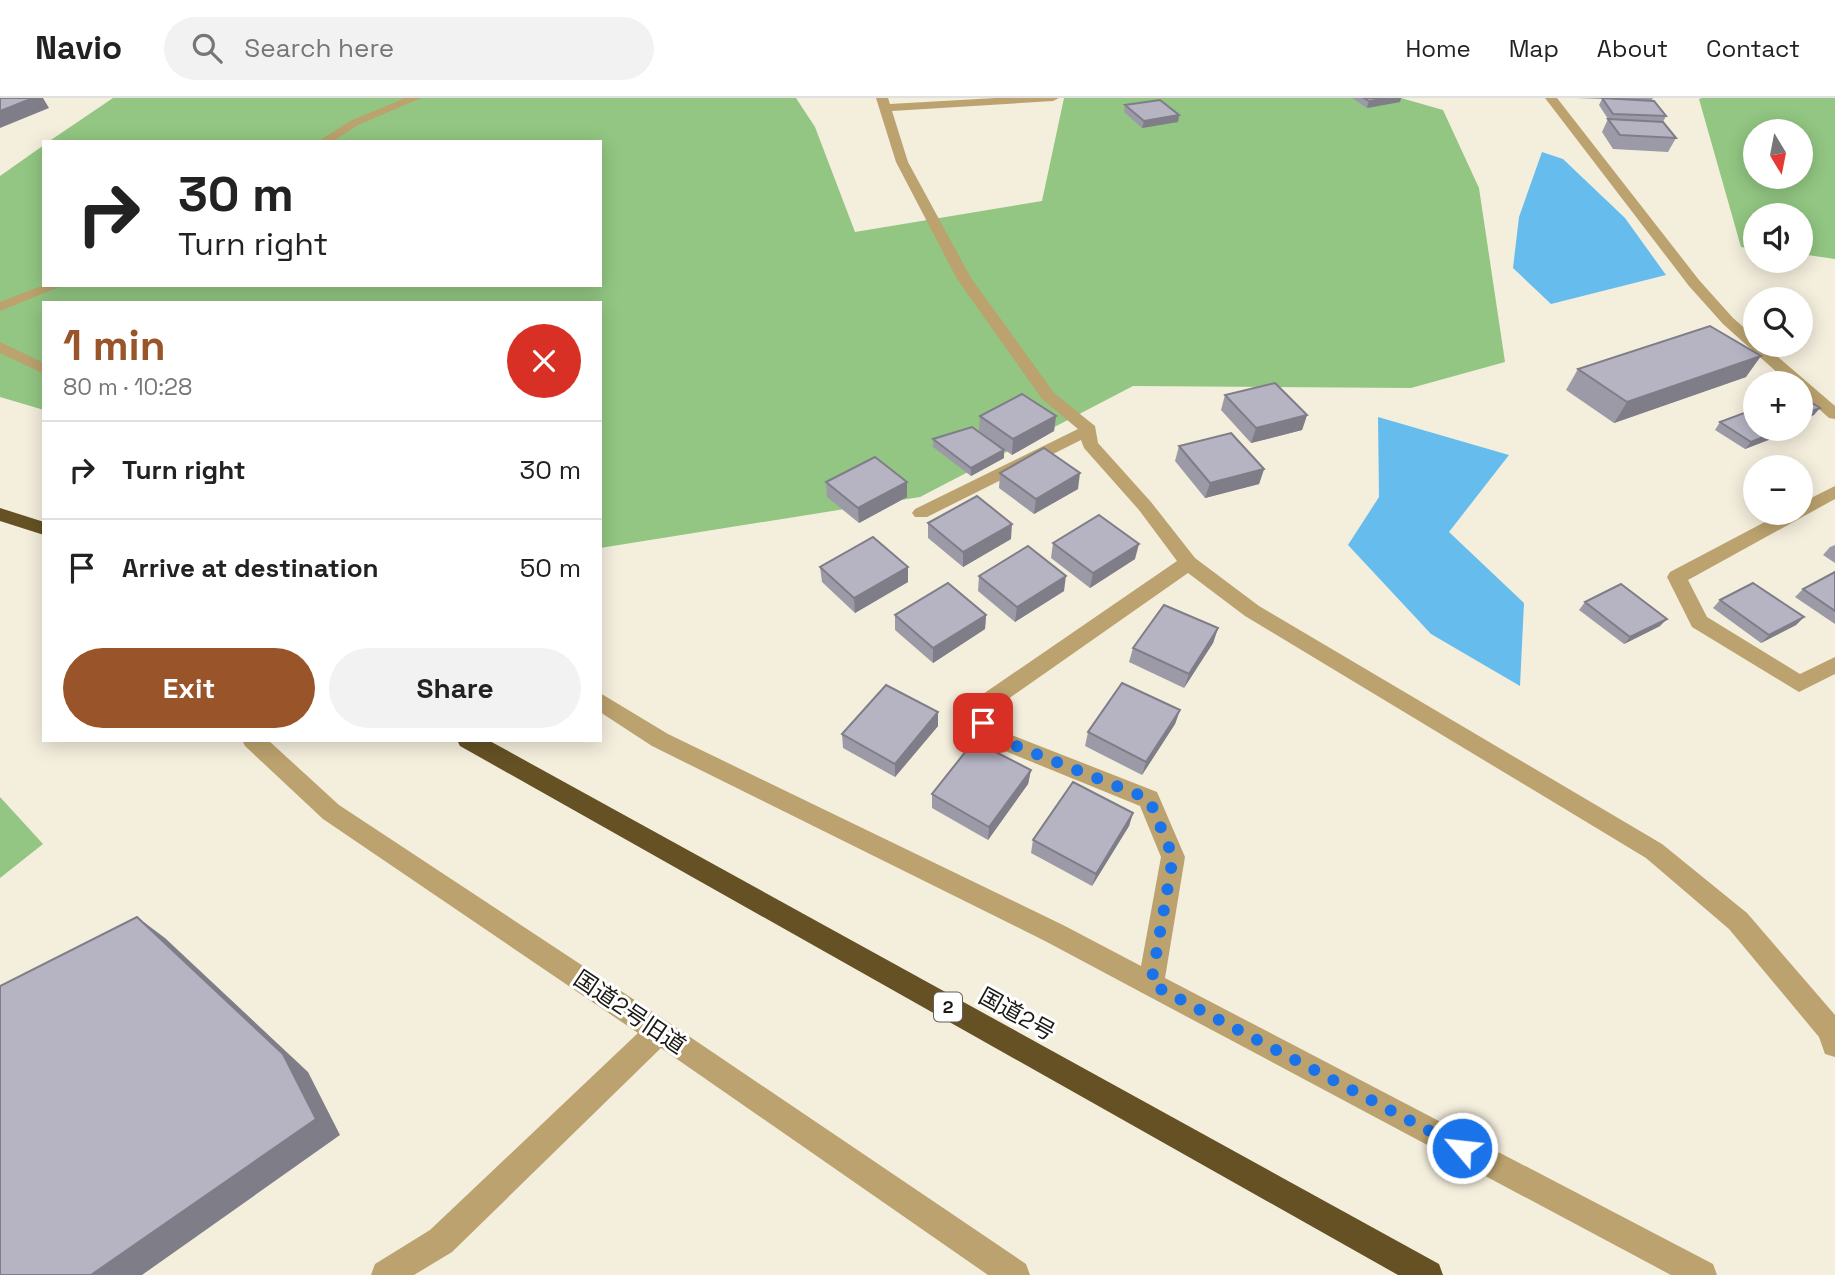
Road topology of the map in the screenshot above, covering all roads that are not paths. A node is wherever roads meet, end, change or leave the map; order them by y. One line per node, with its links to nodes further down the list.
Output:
1 (415, 98): 5 (street)
2 (1053, 98): 4 (street)
3 (1551, 98): 10 (street)
4 (883, 103): 13 (street)
5 (326, 140)
6 (52, 287): 7 (street)
7 (0, 307)
8 (0, 347): 9 (street)
9 (42, 368)
10 (1785, 371)
11 (1813, 395): 12 (street)
12 (1835, 414)
13 (1089, 430): 16 (street); 20 (street)
14 (1835, 492): 15 (street)
15 (1813, 504)
16 (921, 513)
17 (0, 514): 19 (highway)
18 (1774, 525): 21 (street)
19 (42, 528)
20 (1188, 563): 25 (street); 27 (street)
21 (1835, 665)
22 (602, 702): 25 (street)
23 (255, 742): 26 (street, 国道2号旧道)
24 (472, 742): 30 (highway, 国道2号 / 2)
25 (1151, 984): 31 (street)
26 (659, 1031): 28 (street); 29 (street, 国道2号旧道)
27 (1835, 1044)
28 (386, 1275)
29 (1015, 1275)
30 (1428, 1275)
31 (1702, 1275)

